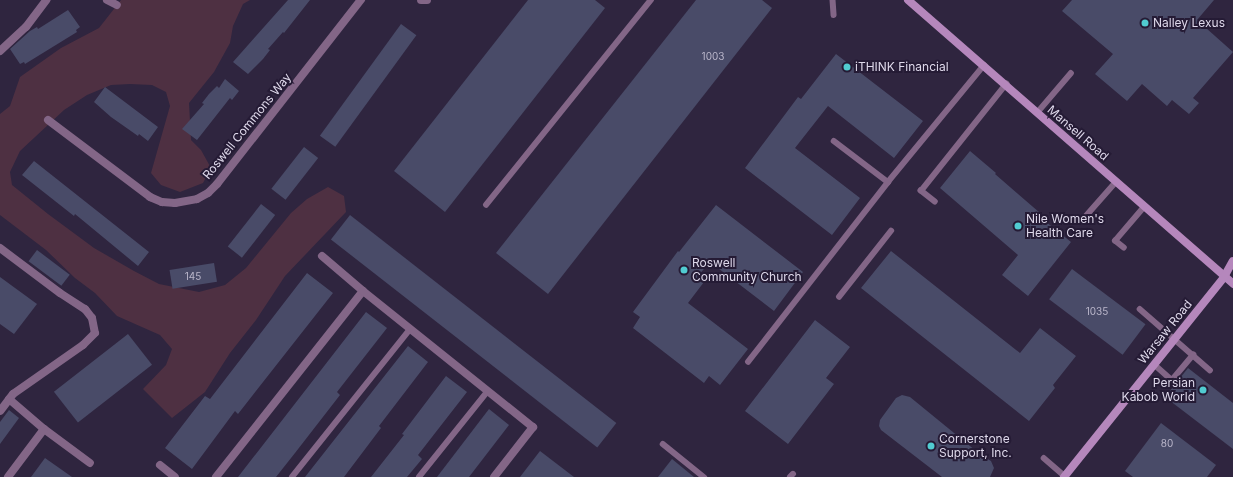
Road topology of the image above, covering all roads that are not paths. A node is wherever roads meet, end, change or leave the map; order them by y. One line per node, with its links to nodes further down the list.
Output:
1 (46, 0): 11 (street)
2 (107, 0): 9 (street)
3 (362, 0): 16 (street, Roswell Commons Way)
4 (422, 0): 5 (street)
5 (427, 0)
6 (651, 0): 21 (lane)
7 (833, 0): 10 (lane)
8 (910, 1): 12 (main road, Mansell Road)
9 (117, 5)
10 (834, 15)
11 (0, 51)
12 (984, 65): 14 (main road, Mansell Road); 18 (lane)
13 (1071, 73): 15 (lane)
14 (1006, 84): 15 (main road, Mansell Road); 20 (lane)
15 (1037, 113): 19 (main road, Mansell Road)
16 (48, 120)
17 (834, 141): 18 (lane)
18 (888, 182): 38 (lane)
19 (1116, 182): 22 (main road, Mansell Road); 23 (lane)
20 (935, 202)
21 (486, 205)
22 (1144, 207): 26 (lane); 30 (main road, Mansell Road)
23 (1085, 217)
24 (891, 231): 33 (lane)
25 (0, 248): 42 (street)
26 (1124, 248)
27 (322, 256): 32 (street)
28 (1233, 261): 30 (main road)
29 (1233, 271): 30 (main road)
30 (1224, 277): 31 (main road, Mansell Road); 36 (main road, Warsaw Road)
31 (1233, 284)
32 (363, 291): 35 (street); 51 (street)
33 (840, 297)
34 (1140, 309): 36 (lane)
35 (410, 329): 41 (street); 52 (lane)
36 (1174, 338): 37 (lane); 39 (main road, Warsaw Road)
37 (1193, 355): 39 (lane); 40 (lane)
38 (748, 362)
39 (1154, 364): 56 (main road, Warsaw Road)
40 (1210, 370)
41 (488, 391): 53 (lane); 54 (street)
42 (9, 399): 43 (street); 44 (street)
43 (0, 411)
44 (44, 429): 47 (street); 49 (street)
45 (664, 444): 55 (lane)
46 (1044, 458): 56 (lane)
47 (90, 463)
48 (160, 465): 50 (street)
49 (8, 477)
50 (175, 477)
51 (216, 477)
52 (292, 477)
53 (419, 477)
54 (494, 477)
55 (704, 477)
56 (1065, 477)

